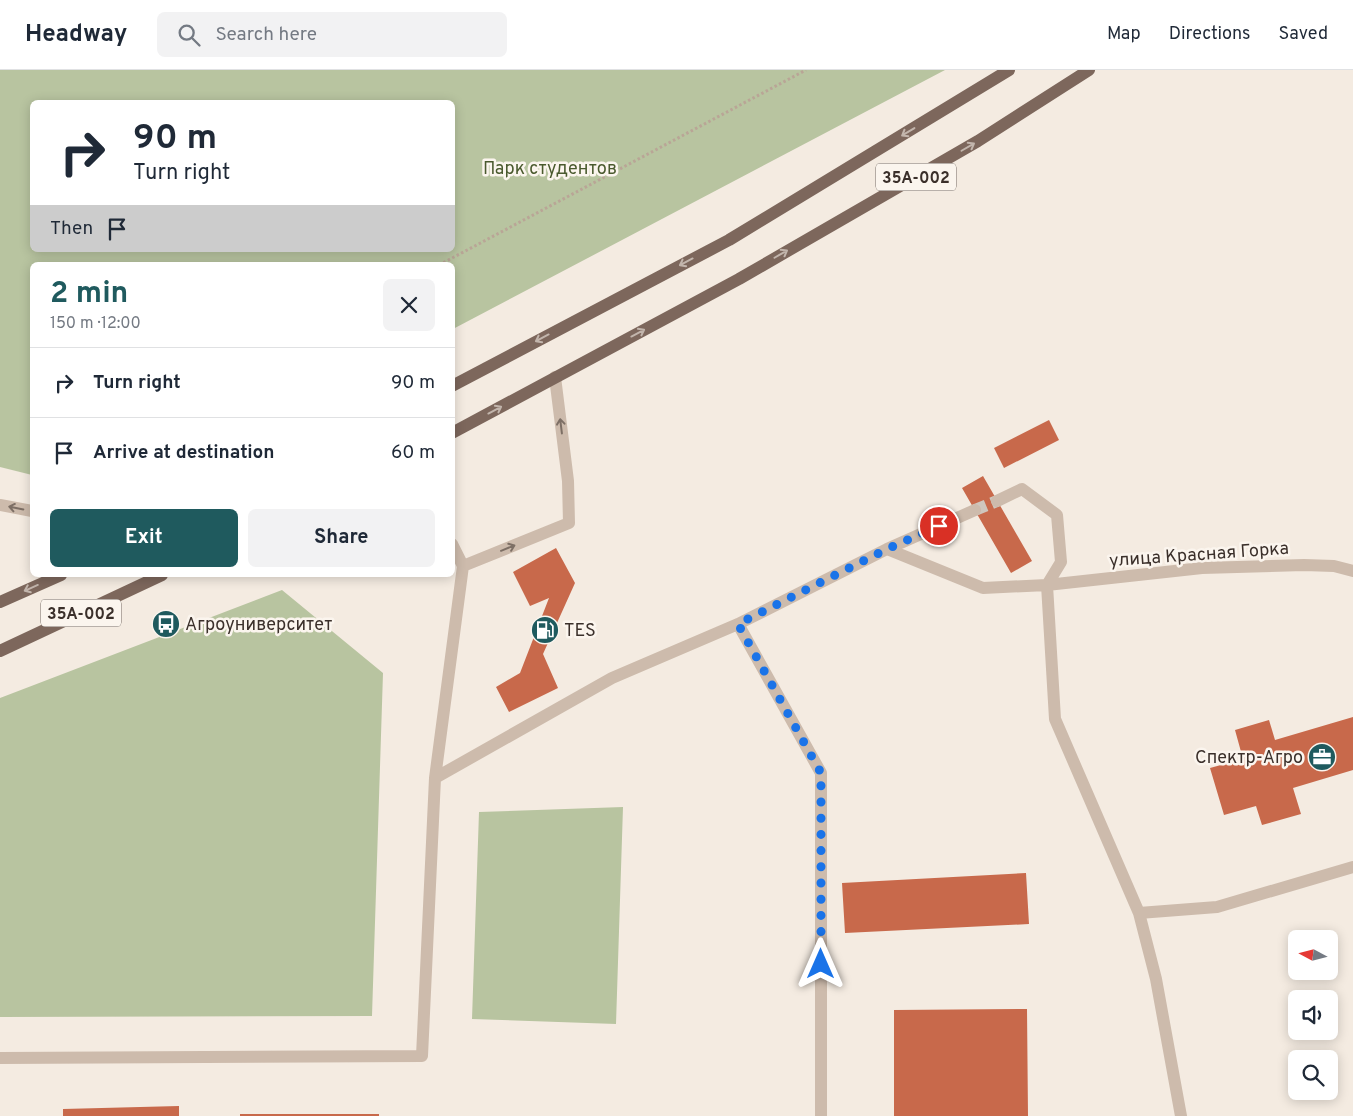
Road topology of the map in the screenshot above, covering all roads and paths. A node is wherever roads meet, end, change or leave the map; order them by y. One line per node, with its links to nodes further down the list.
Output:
1 (806, 70): 4 (path)
2 (1010, 70): 6 (main road, 35А-002, one-way to 6)
3 (1089, 70): 5 (main road, 35А-002, one-way to 3)
4 (445, 262)
5 (555, 377): 7 (main road, 35А-002, one-way to 5); 14 (street, one-way to 5)
6 (455, 384)
7 (455, 431)
8 (997, 501): 18 (street)
9 (0, 505): 11 (street, one-way to 9)
10 (974, 510): 12 (street)
11 (30, 511)
12 (887, 549): 18 (street, улица Красная Горка); 20 (street)
13 (455, 550): 14 (street)
14 (463, 566): 22 (street)
15 (1353, 571): 18 (street, улица Красная Горка)
16 (56, 577): 19 (main road, 35А-002, one-way to 19)
17 (158, 577): 21 (main road, 35А-002)
18 (1047, 585): 24 (street)
19 (0, 602)
20 (738, 624): 22 (street); 26 (street)
21 (0, 651)
22 (435, 778): 25 (street)
23 (1353, 868): 24 (street)
24 (1139, 913): 27 (street)
25 (0, 1058)
26 (821, 1116)
27 (1181, 1116)

